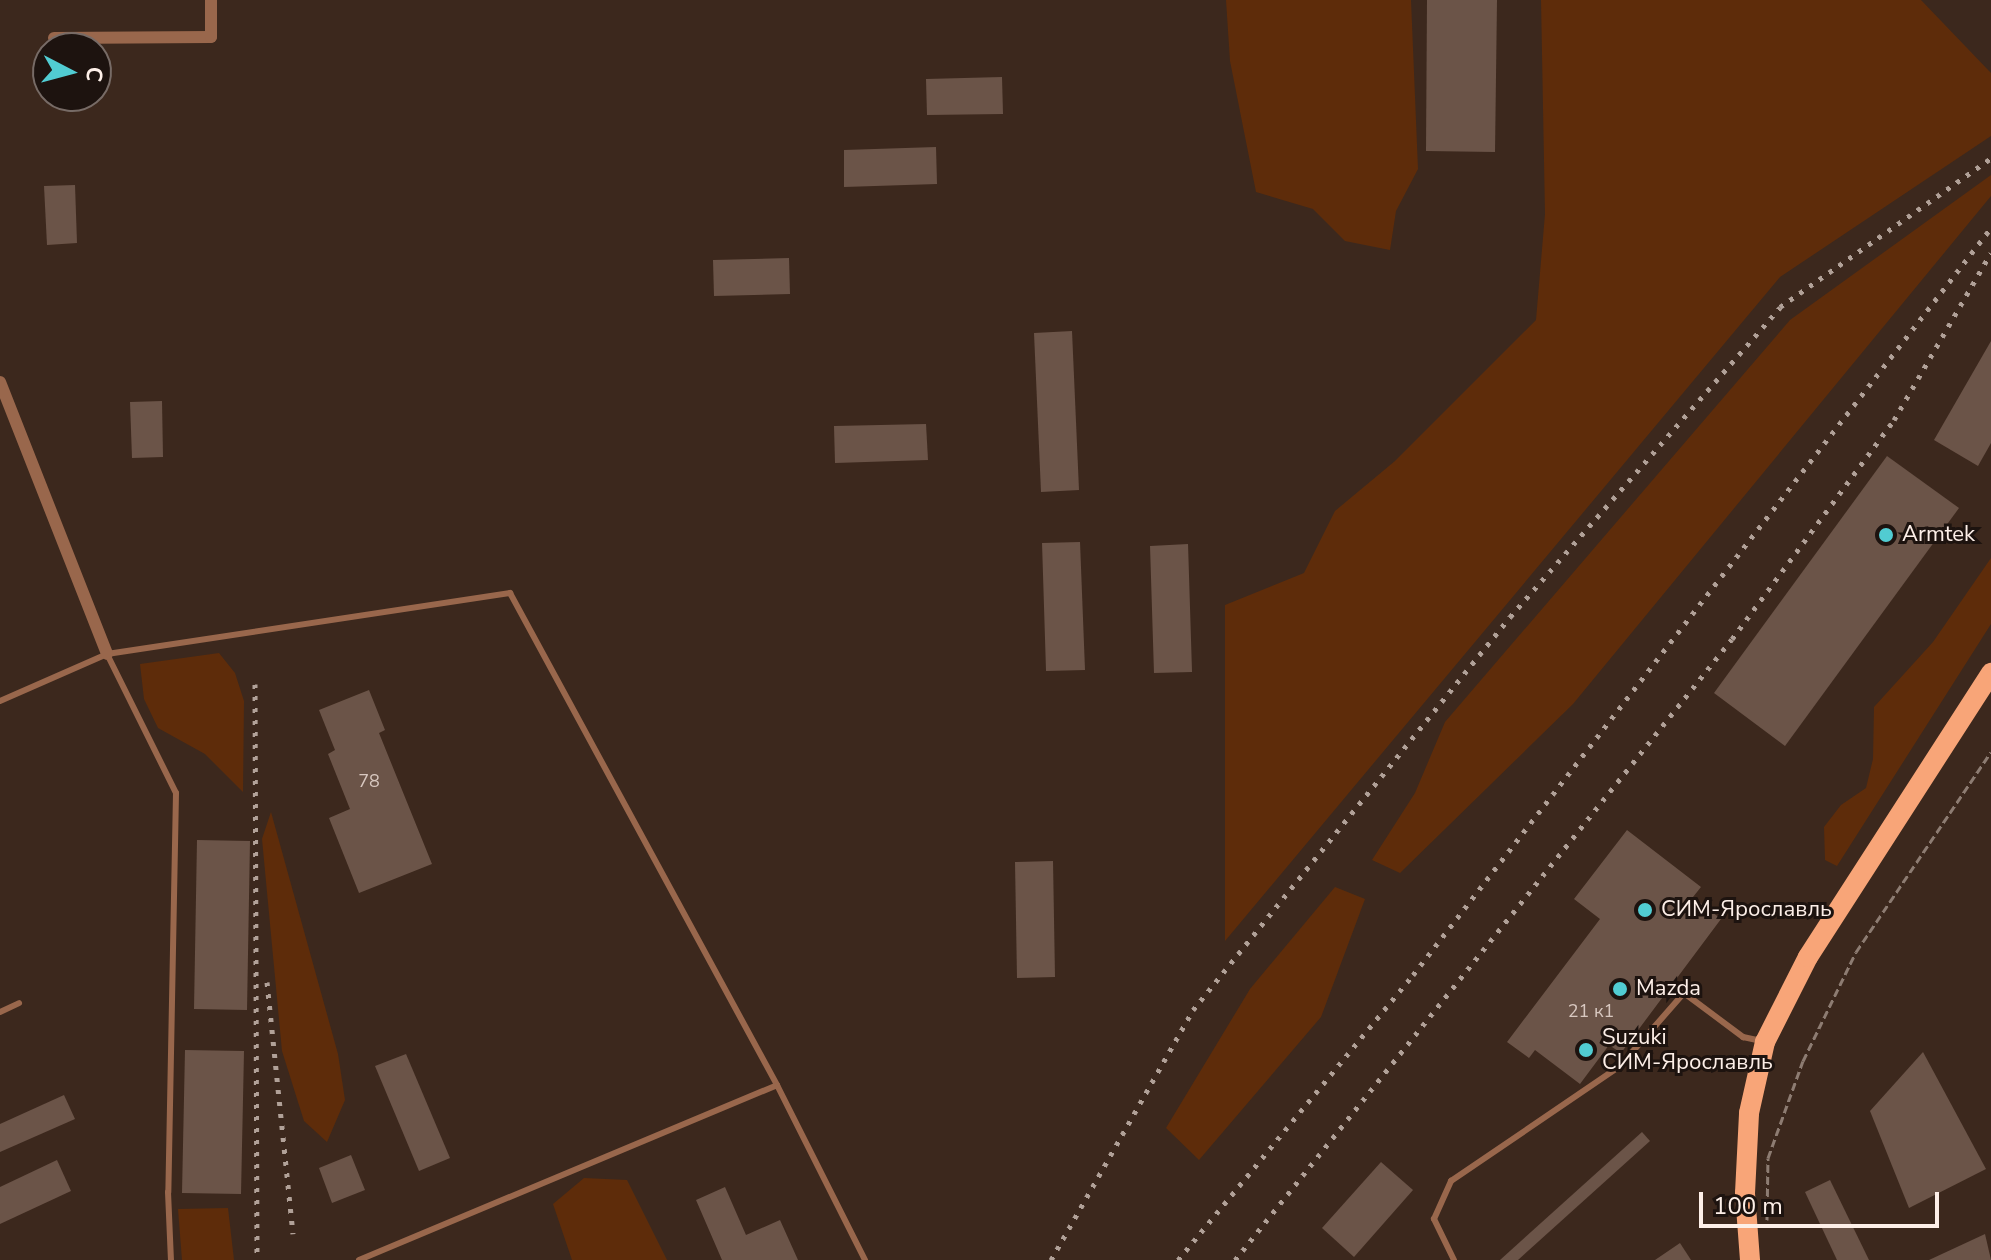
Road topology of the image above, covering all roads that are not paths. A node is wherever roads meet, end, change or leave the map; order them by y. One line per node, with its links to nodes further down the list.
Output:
1 (211, 0): 2 (street)
2 (112, 38)
3 (0, 382): 4 (street)
4 (107, 654): 6 (lane); 10 (lane); 11 (lane)
5 (1991, 673): 9 (main road)
6 (0, 701)
7 (19, 1003): 8 (lane)
8 (0, 1012)
9 (1765, 1042): 14 (lane); 15 (main road)
10 (777, 1085): 12 (lane); 13 (lane)
11 (171, 1260)
12 (359, 1260)
13 (865, 1260)
14 (1454, 1260)
15 (1750, 1260)

